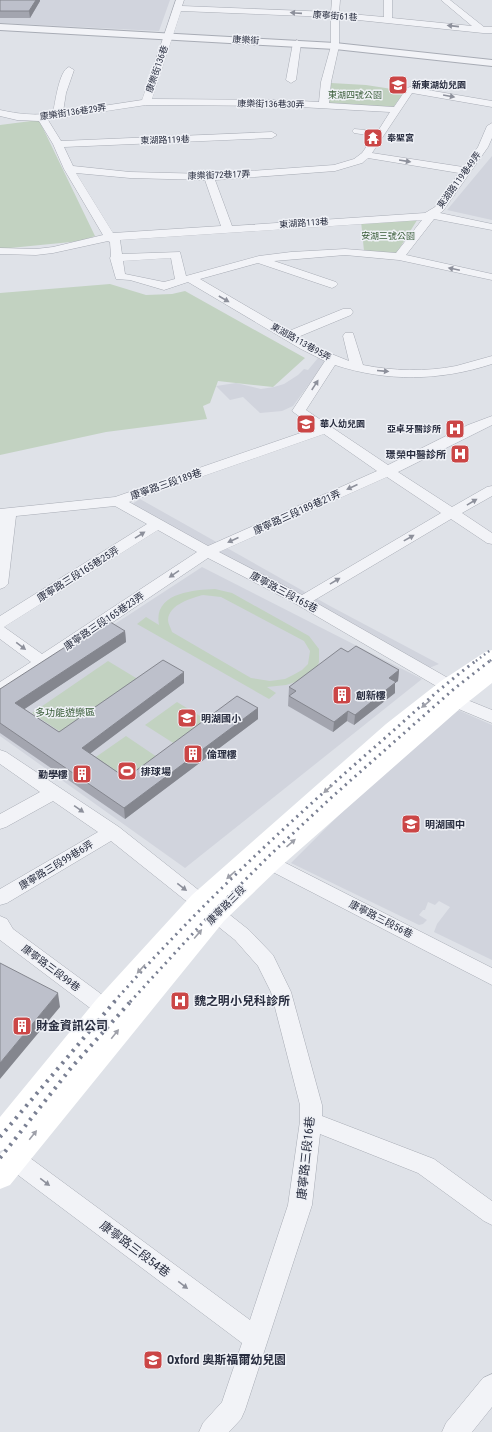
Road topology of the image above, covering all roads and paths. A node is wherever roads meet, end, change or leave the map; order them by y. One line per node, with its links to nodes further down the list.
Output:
1 (222, 0): 7 (street)
2 (257, 0): 8 (street)
3 (336, 0): 9 (street)
4 (388, 0): 10 (street)
5 (445, 0): 12 (street)
6 (179, 4): 7 (street, 康寧街61巷); 14 (street, 康樂街136巷)
7 (219, 9): 8 (street, 康寧街61巷)
8 (256, 11): 9 (street, 康寧街61巷, one-way to 8)
9 (335, 15): 10 (street, 康寧街61巷); 16 (street)
10 (388, 19): 12 (street, 康寧街61巷, one-way to 10)
11 (0, 27): 14 (street, 康樂街)
12 (482, 29): 13 (street)
13 (490, 34)
14 (168, 36): 15 (street, 康樂街); 20 (street, 康樂街136巷)
15 (297, 43): 16 (street, 康樂街); 19 (street)
16 (335, 46): 17 (street, 康樂街); 22 (street)
17 (492, 63)
18 (69, 70): 25 (street)
19 (291, 80)
20 (146, 102): 22 (street, 康樂街136巷30弄); 25 (street, 康樂街136巷29弄)
21 (492, 104): 23 (street, 康樂街72巷17弄, one-way to 21)
22 (324, 105): 23 (street, 康樂街136巷30弄)
23 (396, 110): 31 (street, 康樂街72巷17弄)
24 (0, 113): 26 (street, 康樂街136巷29弄)
25 (58, 115): 27 (street, 康樂街136巷29弄)
26 (16, 117): 27 (street, 康樂街136巷29弄); 28 (street)
27 (42, 118): 33 (street)
28 (0, 120)
29 (492, 126): 34 (street, 東湖路119巷49弄)
30 (357, 131): 31 (street)
31 (381, 134): 35 (street, 康樂街72巷17弄)
32 (272, 135): 33 (street, 東湖路119巷)
33 (58, 144): 36 (street)
34 (488, 148): 37 (street, 東湖路119巷49弄)
35 (366, 155): 37 (street, one-way to 37); 38 (street, 康樂街72巷17弄)
36 (69, 169): 38 (street, 康樂街72巷17弄); 42 (street)
37 (466, 171): 39 (street, 東湖路119巷49弄)
38 (209, 178): 41 (street)
39 (434, 212): 40 (street); 41 (street, 東湖路113巷); 44 (street, 東湖路119巷49弄)
40 (492, 227)
41 (228, 228): 42 (street, 東湖路113巷)
42 (110, 237): 43 (street, 東湖路113巷); 45 (street)
43 (0, 251)
44 (399, 257): 46 (street); 47 (street, one-way to 44)
45 (116, 258): 48 (street); 48 (street)
46 (259, 259): 48 (street); 49 (street)
47 (492, 277)
48 (186, 280): 51 (street, 東湖路113巷95弄, one-way to 51)
49 (332, 284)
50 (347, 312): 51 (street)
51 (288, 336): 53 (street, 東湖路113巷95弄)
52 (349, 336): 55 (street)
53 (332, 360): 55 (street, 東湖路113巷95弄); 59 (street, one-way to 53)
54 (492, 360): 56 (street, 東湖路113巷95弄)
55 (357, 367): 56 (street, 東湖路113巷95弄, one-way to 56)
56 (474, 367): 57 (street)
57 (492, 375)
58 (492, 420): 60 (street, 康寧路三段189巷21弄)
59 (326, 429): 60 (street); 62 (street, 康寧路三段189巷)
60 (388, 471): 64 (street); 67 (street, 康寧路三段189巷21弄, one-way to 67)
61 (492, 490): 64 (street, one-way to 61)
62 (117, 501): 63 (street, 康寧路三段189巷); 65 (street, 康寧路三段165巷)
63 (5, 513): 68 (street)
64 (452, 514): 66 (street); 69 (street, one-way to 64)
65 (156, 525): 67 (street, 康寧路三段165巷); 70 (street, 康寧路三段165巷25弄, one-way to 65)
66 (492, 540)
67 (207, 552): 69 (street, 康寧路三段165巷); 73 (street, 康寧路三段165巷23弄, one-way to 73)
68 (0, 584)
69 (302, 601): 76 (street, 康寧路三段165巷)
70 (0, 623)
71 (0, 630): 73 (street, one-way to 73)
72 (492, 657): 76 (main road, 康寧路三段)
73 (42, 662): 75 (street, 康寧路三段165巷23弄)
74 (492, 672): 76 (main road, 康寧路三段)
75 (0, 690)
76 (452, 693): 77 (street, 康寧路三段165巷); 82 (main road, 康寧路三段, one-way to 76); 84 (main road, 康寧路三段, one-way to 84)
77 (492, 717)
78 (0, 756): 79 (street, 康寧路三段16巷)
79 (54, 792): 80 (street); 81 (street, 康寧路三段16巷, one-way to 81)
80 (0, 822)
81 (112, 832): 83 (street, 康寧路三段99巷6弄); 84 (street, 康寧路三段16巷, one-way to 84)
82 (270, 862): 84 (main road, 康寧路三段); 86 (street, 康寧路三段56巷)
83 (0, 898)
84 (208, 908): 87 (main road, 康寧路三段, one-way to 87); 88 (street, 康寧路三段16巷); 90 (main road, 康寧路三段, one-way to 84)
85 (2, 931): 87 (street, 康寧路三段99巷)
86 (492, 977)
87 (105, 1008): 89 (main road, 康寧路三段)
88 (311, 1121): 91 (street); 92 (street, 康寧路三段16巷)
89 (0, 1138)
90 (7, 1167): 92 (street, 康寧路三段54巷, one-way to 92)
91 (492, 1214)
92 (256, 1339): 94 (street, 康寧路三段16巷)
93 (492, 1387): 95 (street)
94 (212, 1432)
95 (455, 1432)

